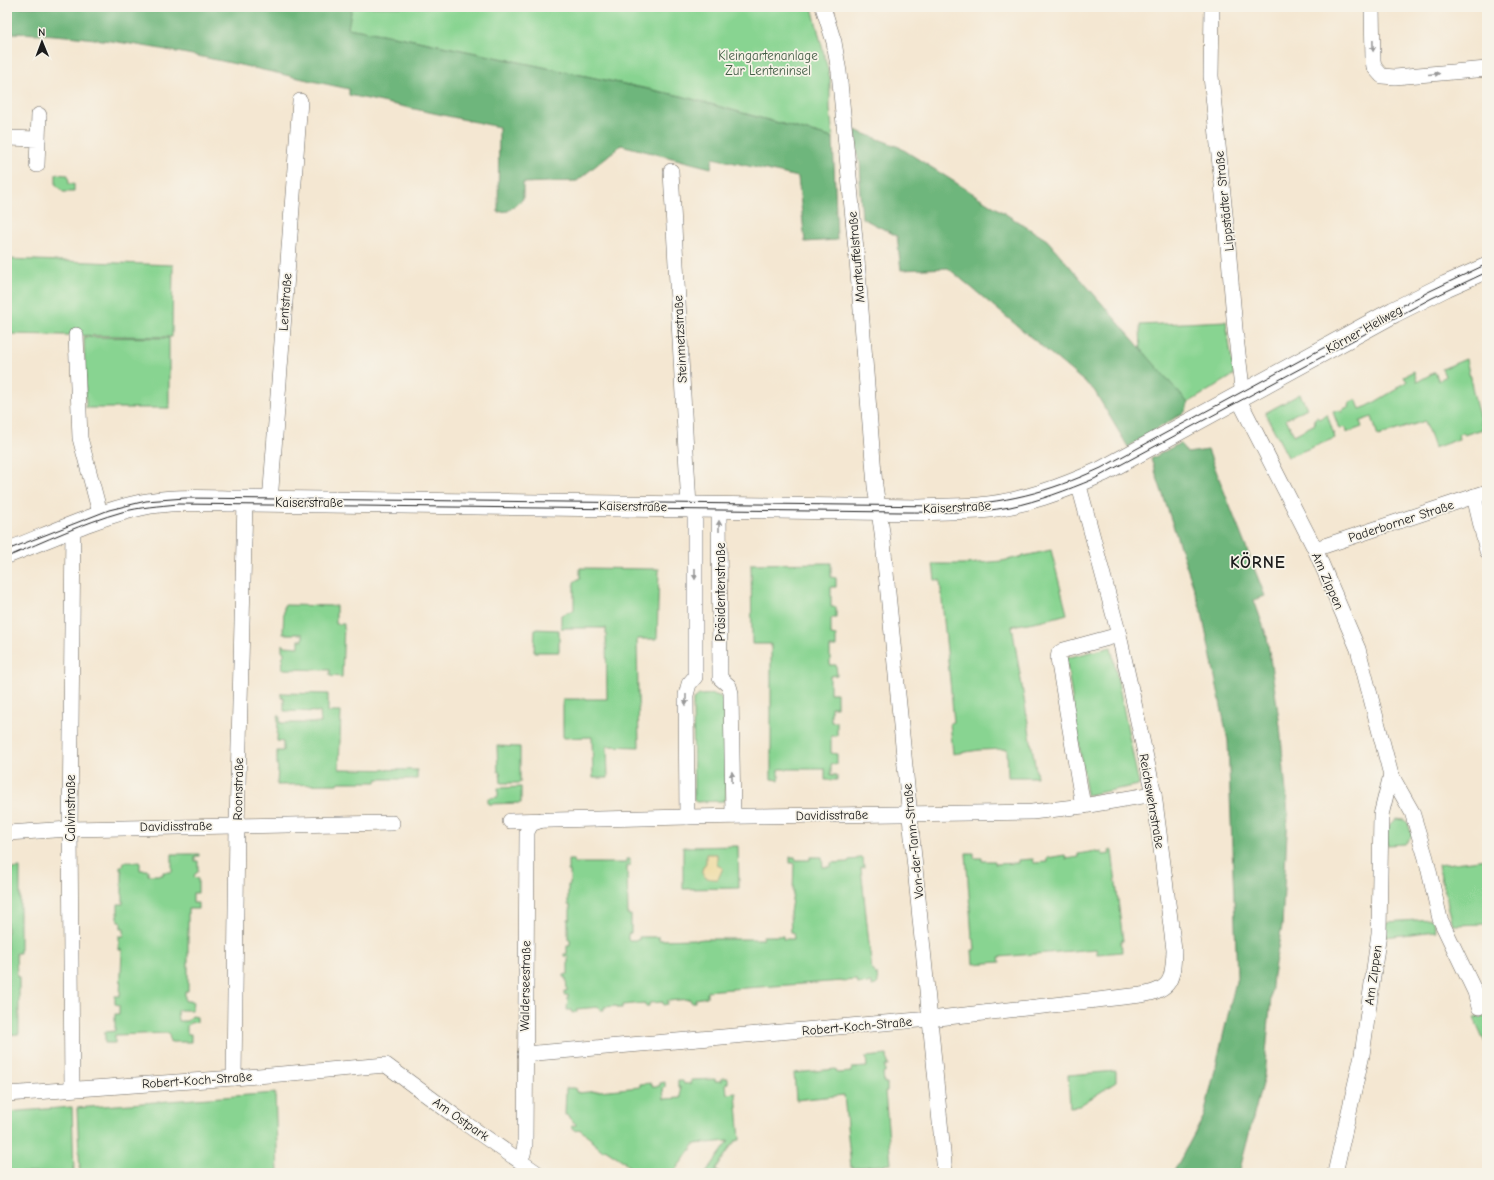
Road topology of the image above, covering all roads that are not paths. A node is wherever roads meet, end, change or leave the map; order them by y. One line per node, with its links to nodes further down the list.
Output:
1 (823, 7): 20 (street, Manteuffelstraße)
2 (1212, 7): 13 (street, Lippstädter Straße)
3 (1372, 7): 4 (street, one-way to 4)
4 (1487, 69)
5 (300, 102): 17 (street, Lentstraße)
6 (39, 116): 8 (street)
7 (7, 138): 8 (street)
8 (38, 139): 9 (street)
9 (37, 165)
10 (671, 171): 18 (street, Steinmetzstraße)
11 (1487, 268): 13 (main road, Körner Hellweg)
12 (76, 335): 21 (street)
13 (1240, 397): 14 (main road, Kaiserstraße); 23 (street, Am Zippen)
14 (1078, 482): 20 (main road, Kaiserstraße); 26 (street, Reichswehrstraße)
15 (1480, 494): 23 (street, Paderborner Straße); 24 (street)
16 (244, 501): 17 (main road, Kaiserstraße); 21 (main road, Kaiserstraße); 38 (street, Roonstraße)
17 (270, 502): 18 (main road, Kaiserstraße)
18 (692, 507): 19 (main road, Kaiserstraße); 27 (street, Präsidentenstraße, one-way to 27)
19 (719, 507): 20 (main road, Kaiserstraße); 28 (street, Präsidentenstraße, one-way to 19)
20 (878, 509): 32 (street, Von-der-Tann-Straße)
21 (101, 517): 22 (main road, Kaiserstraße)
22 (73, 527): 25 (main road, Kaiserstraße); 39 (street, Calvinstraße)
23 (1315, 549): 29 (street, Am Zippen)
24 (1487, 551)
25 (7, 553)
26 (1119, 635): 30 (street, Reichswehrstraße); 31 (street)
27 (695, 677): 28 (street); 34 (street, Präsidentenstraße, one-way to 34)
28 (720, 678): 33 (street, one-way to 28)
29 (1391, 775): 42 (street, Am Zippen); 52 (street, Am Zippen)
30 (1154, 794): 31 (street, Davidisstraße); 41 (street, Reichswehrstraße)
31 (1083, 806): 32 (street, Davidisstraße)
32 (910, 814): 33 (street, Davidisstraße); 43 (street, Von-der-Tann-Straße)
33 (733, 816): 34 (street, Davidisstraße)
34 (688, 817): 35 (street, Davidisstraße)
35 (542, 820): 36 (street, Davidisstraße); 44 (street, Walderseestraße)
36 (510, 821)
37 (392, 823): 38 (street, Davidisstraße)
38 (237, 825): 39 (street, Davidisstraße); 46 (street, Roonstraße)
39 (70, 829): 40 (street, Davidisstraße); 47 (street, Calvinstraße)
40 (7, 833)
41 (1173, 968): 43 (street, Robert-Koch-Straße)
42 (1479, 1007)
43 (930, 1020): 44 (street, Robert-Koch-Straße); 51 (street, Von-der-Tann-Straße)
44 (525, 1054): 49 (street, Walderseestraße)
45 (386, 1065): 46 (street, Robert-Koch-Straße); 49 (street, Am Ostpark)
46 (234, 1078): 47 (street, Robert-Koch-Straße)
47 (72, 1089): 48 (street, Robert-Koch-Straße)
48 (7, 1094)
49 (520, 1160): 50 (street, Am Ostpark)
50 (537, 1173)
51 (945, 1173)
52 (1335, 1173)

